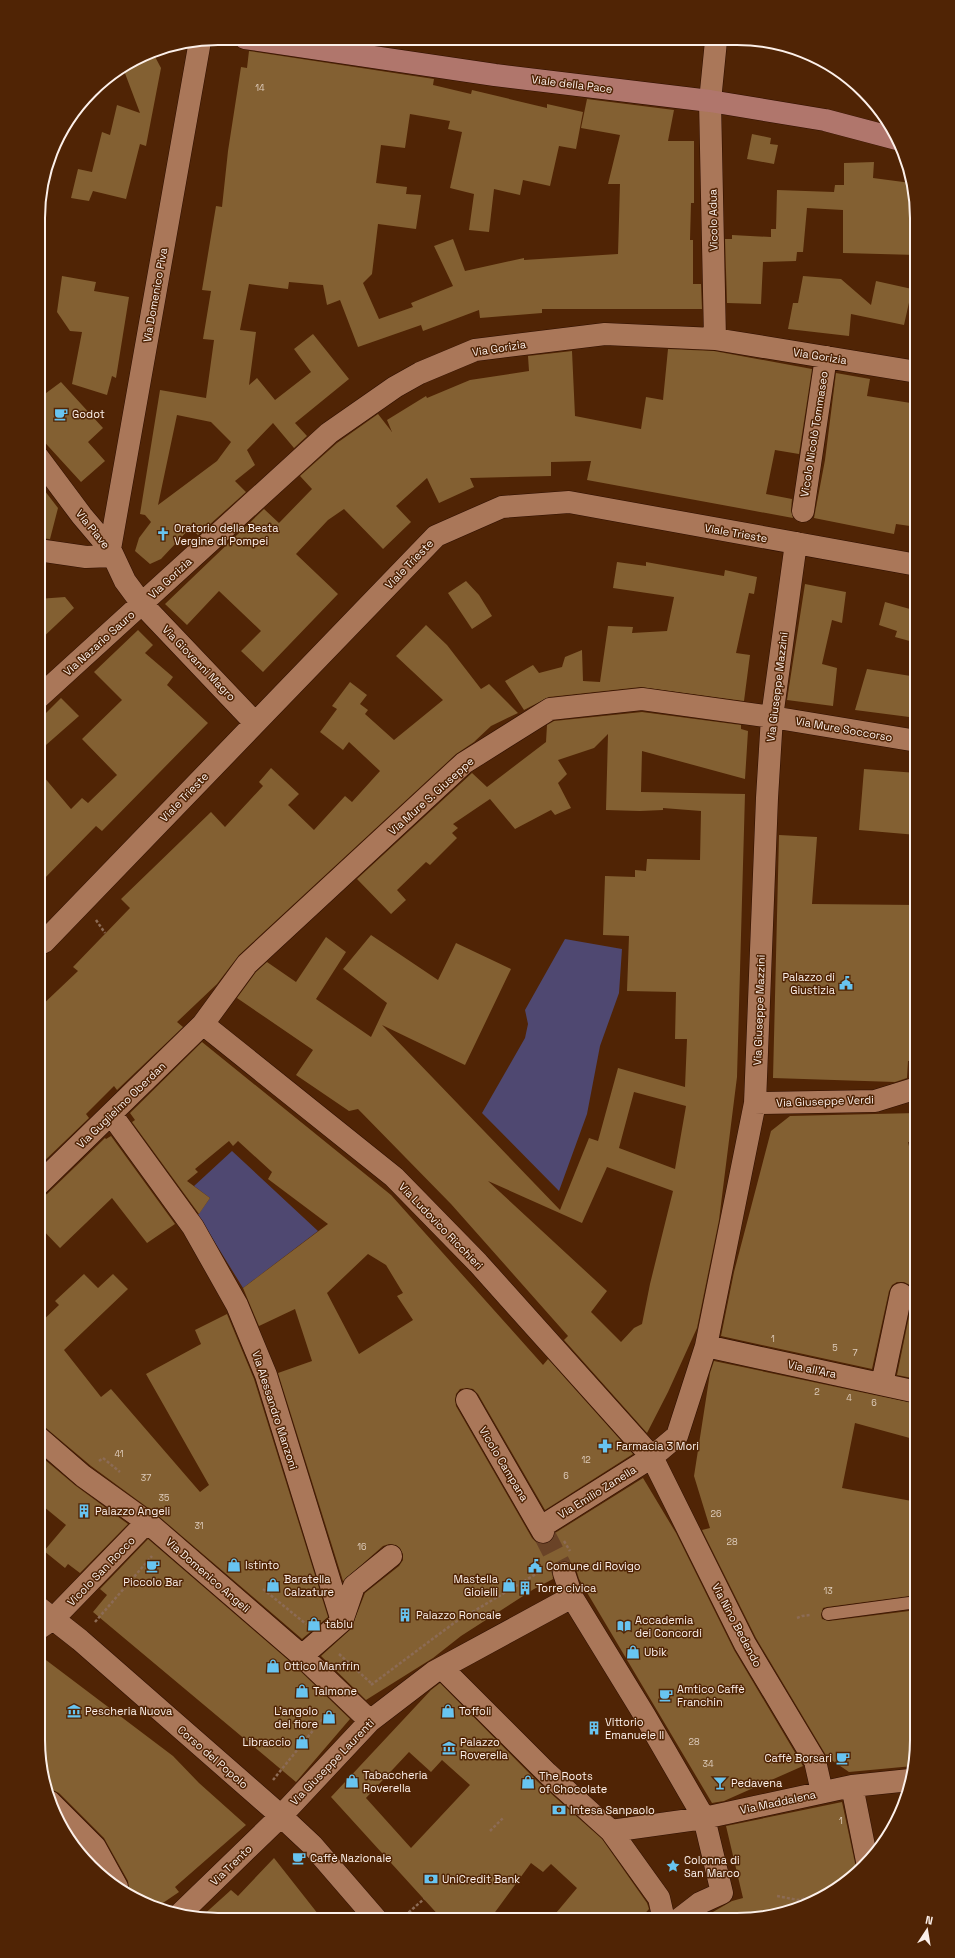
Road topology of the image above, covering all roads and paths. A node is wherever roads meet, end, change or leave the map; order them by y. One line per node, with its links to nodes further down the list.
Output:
1 (292, 45): 4 (street, Viale della Pace)
2 (716, 45): 4 (street, Vicolo Adua)
3 (199, 46): 13 (street, Via Domenico Piva)
4 (710, 101): 5 (street, Viale della Pace); 6 (street, Vicolo Adua)
5 (890, 137)
6 (716, 339): 7 (street, Via Gorizia); 15 (street, Via Gorizia)
7 (826, 357): 8 (street, Via Gorizia); 10 (street, Vicolo Nicolò Tommaseo)
8 (910, 371)
9 (45, 466): 13 (street, Via Piave)
10 (803, 511)
11 (796, 543): 14 (street, Viale Trieste); 17 (street, Via Giuseppe Mazzini); 18 (street, Viale Trieste)
12 (45, 551): 13 (street)
13 (111, 552): 15 (street, Via Piave)
14 (910, 564)
15 (142, 604): 16 (street, Via Nazario Sauro); 18 (street, Via Giovanni Magro)
16 (45, 692)
17 (772, 716): 19 (street, Via Mure Soccorso); 21 (street, Via Mure S. Giuseppe); 23 (street, Via Giuseppe Mazzini)
18 (255, 723): 20 (street, Viale Trieste)
19 (910, 740)
20 (45, 941)
21 (203, 1024): 24 (street, Via Guglielmo Oberdan); 32 (street, Via Ludovico Ricchieri)
22 (910, 1090): 23 (street, Via Giuseppe Verdi)
23 (756, 1103): 27 (street, Via Giuseppe Mazzini)
24 (111, 1114): 25 (street, Via Guglielmo Oberdan); 45 (street, Via Alessandro Manzoni)
25 (45, 1178)
26 (901, 1294): 28 (street)
27 (706, 1346): 28 (street, Via all'Ara); 32 (street, Via Giuseppe Mazzini)
28 (882, 1384): 29 (street, Via all'Ara)
29 (910, 1390)
30 (467, 1400): 34 (street, Vicolo Campana)
31 (45, 1443): 33 (street, Via Domenico Angeli)
32 (652, 1457): 34 (street, Via Emilio Zanella); 56 (street, Via Nino Bedendo)
33 (147, 1522): 42 (street, Vicolo San Rocco); 47 (street, Via Domenico Angeli)
34 (542, 1529)
35 (571, 1552): 38 (path)
36 (154, 1554): 43 (path)
37 (391, 1556): 45 (street)
38 (559, 1566): 39 (street); 49 (path)
39 (572, 1596): 48 (street, Via Giuseppe Laurenti); 60 (street)
40 (910, 1603): 41 (lane)
41 (828, 1614)
42 (45, 1616)
43 (100, 1618)
44 (45, 1620): 58 (street, Corso del Popolo)
45 (342, 1621): 47 (street)
46 (339, 1653): 49 (path)
47 (302, 1656): 52 (street, Via Domenico Angeli)
48 (442, 1668): 52 (street, Via Giuseppe Laurenti); 62 (street)
49 (372, 1684): 50 (path)
50 (368, 1687)
51 (332, 1706): 53 (path)
52 (370, 1721): 58 (street, Via Giuseppe Laurenti)
53 (282, 1770)
54 (905, 1780): 55 (street, Via Maddalena)
55 (852, 1786): 56 (street, Via Maddalena); 63 (street)
56 (822, 1792): 60 (street, Via Maddalena)
57 (61, 1813): 64 (street)
58 (281, 1816): 68 (street, Via Trento); 69 (street, Corso del Popolo)
59 (504, 1817): 61 (path)
60 (704, 1818): 62 (street, Via Maddalena); 72 (street)
61 (490, 1831)
62 (611, 1831): 71 (street)
63 (867, 1854)
64 (110, 1875)
65 (777, 1896): 66 (path)
66 (807, 1898)
67 (424, 1899): 70 (path)
68 (184, 1910)
69 (371, 1913)
70 (408, 1913)
71 (662, 1913)
72 (687, 1913)

